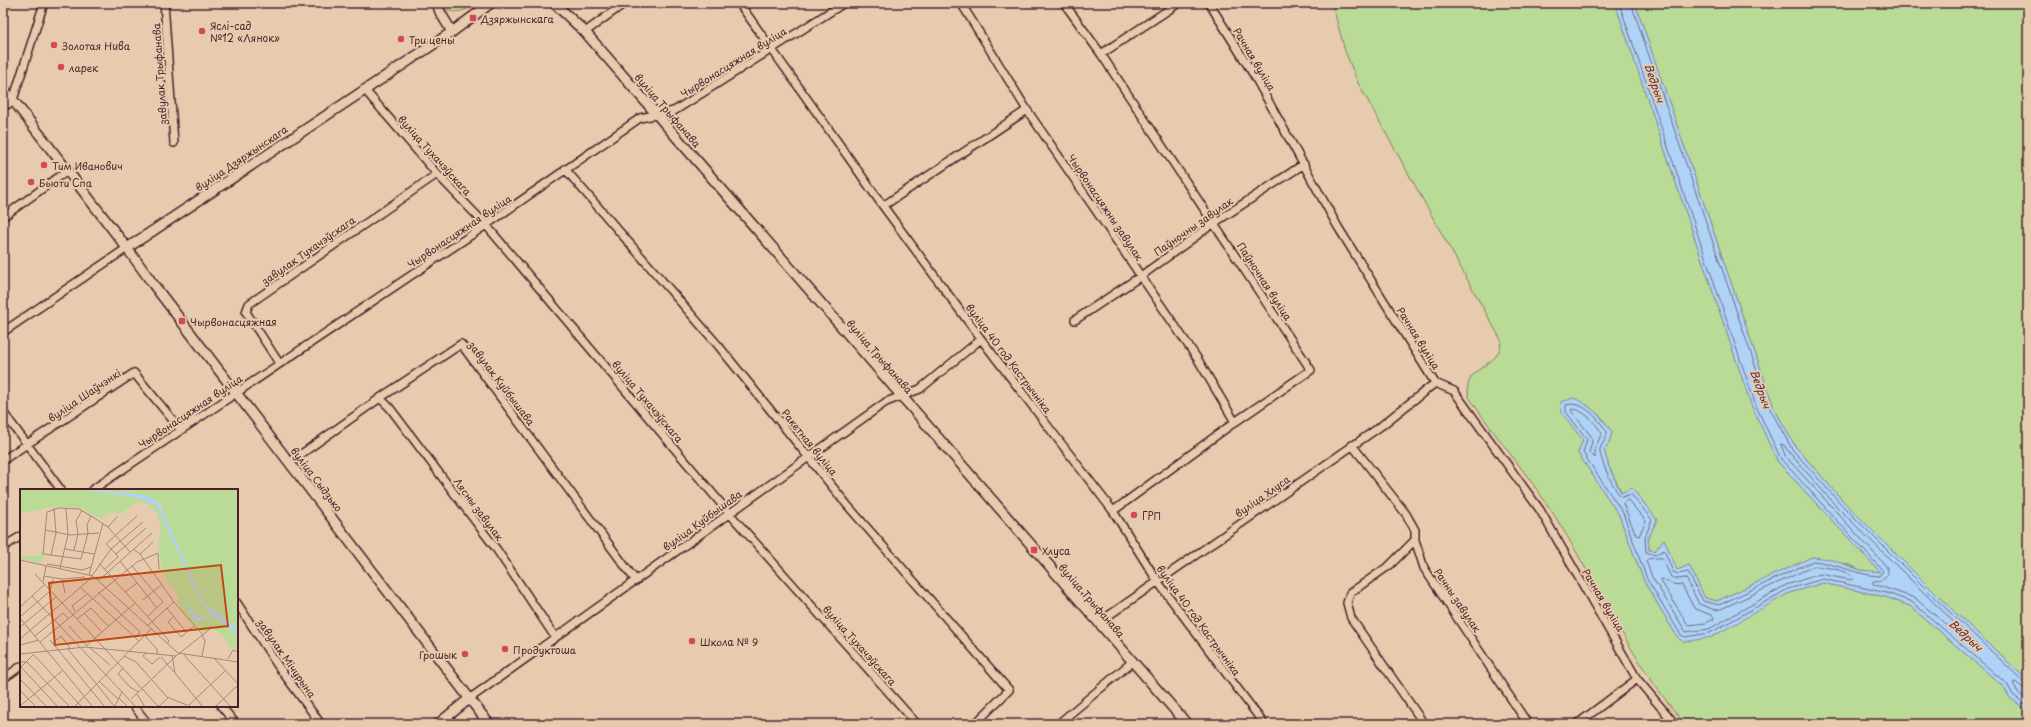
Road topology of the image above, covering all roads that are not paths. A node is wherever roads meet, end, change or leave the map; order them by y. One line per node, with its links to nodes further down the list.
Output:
1 (44, 3): 19 (street)
2 (164, 3): 23 (street, завулак Трыфанава)
3 (437, 3): 13 (street)
4 (491, 3): 13 (street, вуліца Дзяржынскага)
5 (554, 3): 14 (street, вуліца Трыфанава)
6 (625, 3): 14 (street)
7 (739, 3): 15 (street, вуліца 40 год Кастрычніка)
8 (844, 3): 15 (street, Чырвонасцяжная вуліца)
9 (961, 3): 21 (street, Чырвонасцяжны завулак)
10 (1064, 3): 16 (street, Паўночная вуліца)
11 (1179, 3): 16 (street)
12 (1209, 3): 24 (street, Рачная вуліца)
13 (452, 32): 18 (street, вуліца Дзяржынскага)
14 (585, 32): 22 (street, вуліца Трыфанава)
15 (773, 49): 22 (street, Чырвонасцяжная вуліца); 28 (street, вуліца 40 год Кастрычніка)
16 (1101, 54): 30 (street, Паўночная вуліца)
17 (3, 86): 19 (street)
18 (364, 89): 27 (street, вуліца Тухачэўскага); 32 (street, вуліца Дзяржынскага)
19 (13, 100): 20 (street); 26 (street, вуліца Сыдзько)
20 (3, 106)
21 (1027, 110): 28 (street); 33 (street, Чырвонасцяжны завулак)
22 (657, 114): 25 (street, Чырвонасцяжная вуліца); 40 (street, вуліца Трыфанава)
23 (174, 143)
24 (1304, 164): 30 (street, Паўночны завулак); 38 (street, Рачная вуліца)
25 (565, 169): 31 (street, Чырвонасцяжная вуліца); 47 (street, Ракетная вуліца)
26 (67, 171): 29 (street); 32 (street, вуліца Сыдзько)
27 (437, 174): 31 (street, вуліца Тухачэўскага); 37 (street, завулак Тухачэўскага)
28 (883, 206): 36 (street, вуліца 40 год Кастрычніка)
29 (3, 217)
30 (1214, 223): 33 (street, Паўночны завулак); 43 (street, Паўночная вуліца)
31 (486, 225): 37 (street, Чырвонасцяжная вуліца); 53 (street, вуліца Тухачэўскага)
32 (127, 248): 35 (street, вуліца Дзяржынскага); 39 (street, вуліца Сыдзько)
33 (1141, 276): 34 (street, Паўночны завулак); 43 (street, Чырвонасцяжны завулак)
34 (1075, 320)
35 (3, 332)
36 (981, 339): 40 (street, вуліца Куйбышава); 52 (street, вуліца 40 год Кастрычніка)
37 (279, 363): 39 (street, Чырвонасцяжная вуліца)
38 (1435, 382): 46 (street, вуліца Хлуса); 64 (street, Рачная вуліца)
39 (236, 392): 44 (street, Чырвонасцяжная вуліца); 49 (street, вуліца Сыдзько)
40 (900, 396): 47 (street, вуліца Куйбышава); 60 (street, вуліца Трыфанава)
41 (380, 398): 49 (street, завулак Куйбышава); 57 (street, завулак Куйбышава); 61 (street, Лясны завулак)
42 (3, 412): 45 (street)
43 (1235, 422): 52 (street, Паўночная вуліца)
44 (181, 430): 45 (street, вуліца Шаўчэнкі); 51 (street, Чырвонасцяжная вуліца)
45 (28, 445): 48 (street, вуліца Шаўчэнкі); 50 (street)
46 (1352, 445): 55 (street, Рачны завулак); 58 (street, вуліца Хлуса)
47 (810, 456): 53 (street, вуліца Куйбышава); 75 (street, Ракетная вуліца)
48 (3, 460)
49 (290, 462): 66 (street, вуліца Сыдзько)
50 (60, 489)
51 (93, 489)
52 (1113, 511): 58 (street, вуліца 40 год Кастрычніка)
53 (729, 514): 57 (street, вуліца Куйбышава); 74 (street, вуліца Тухачэўскага)
54 (20, 537): 56 (street)
55 (1415, 540): 79 (street); 80 (street, Рачны завулак)
56 (3, 547)
57 (636, 581): 61 (street, вуліца Куйбышава)
58 (1158, 582): 60 (street, вуліца Хлуса); 78 (street, вуліца 40 год Кастрычніка)
59 (238, 605): 71 (street, завулак Мічурына)
60 (1098, 623): 62 (street, вуліца Трыфанава)
61 (555, 637): 66 (street, вуліца Куйбышава)
62 (1132, 662): 76 (street); 77 (street, вуліца Трыфанава)
63 (20, 667): 65 (street)
64 (1637, 679): 81 (street); 82 (street, Рачная вуліца)
65 (3, 680)
66 (469, 699): 72 (street, вуліца Куйбышава); 73 (street, вуліца Сыдзько)
67 (135, 707): 69 (street)
68 (222, 707): 70 (street)
69 (148, 724)
70 (236, 724)
71 (321, 724)
72 (438, 724)
73 (489, 724)
74 (917, 724)
75 (975, 724)
76 (1058, 724)
77 (1187, 724)
78 (1264, 724)
79 (1424, 724)
80 (1528, 724)
81 (1577, 724)
82 (1675, 724)

